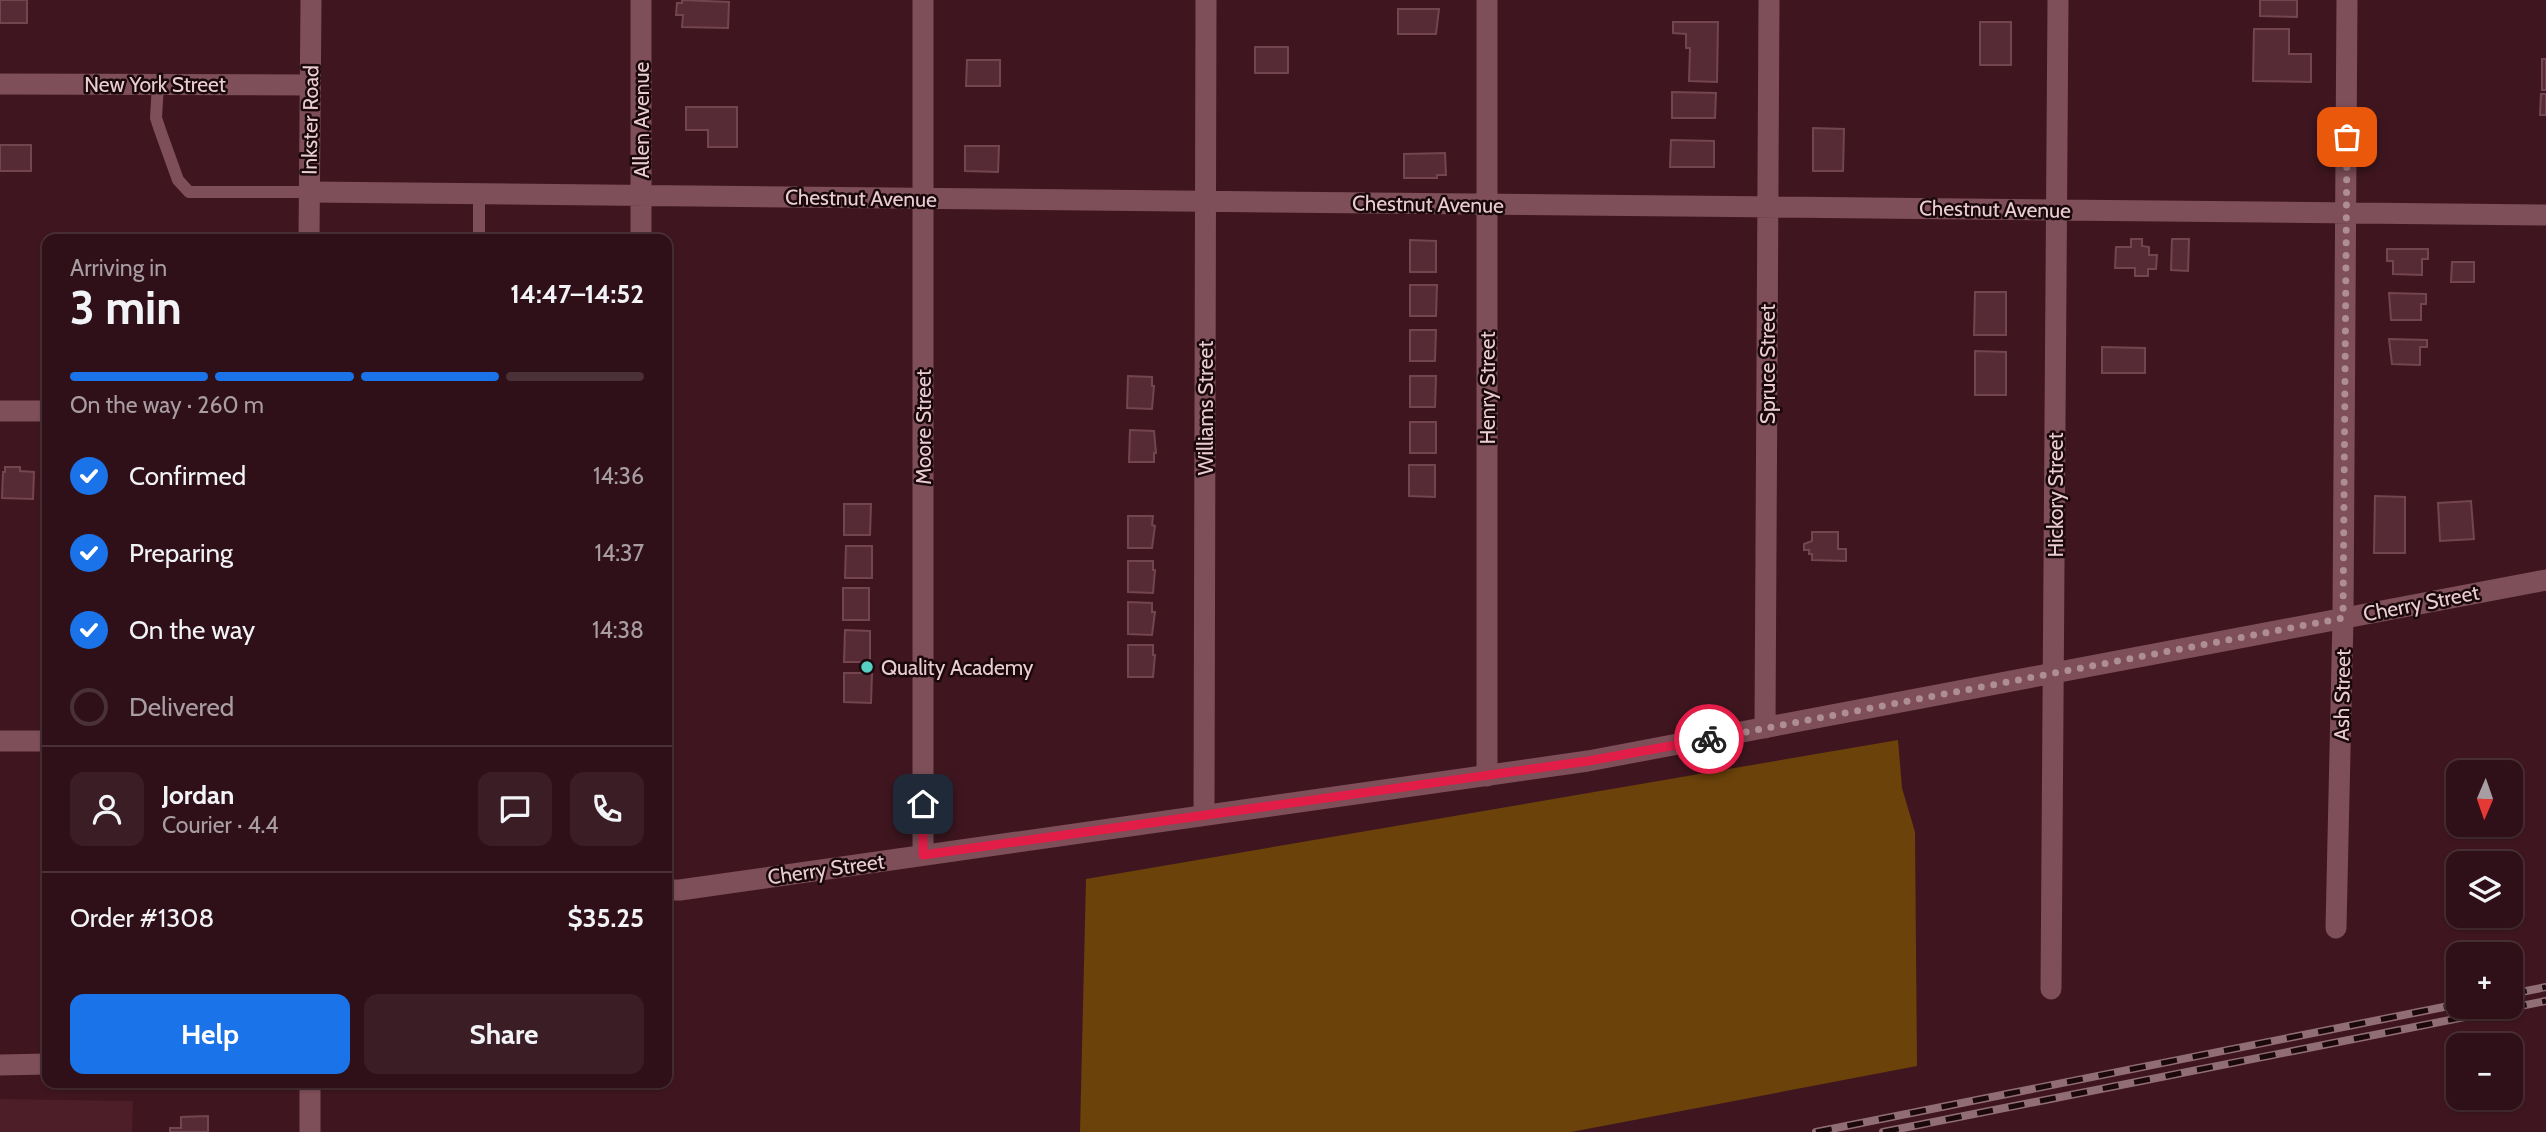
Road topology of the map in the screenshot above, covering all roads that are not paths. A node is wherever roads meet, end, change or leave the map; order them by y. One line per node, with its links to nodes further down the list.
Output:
1 (311, 0): 11 (street, Inkster Road)
2 (641, 0): 14 (street, Allen Avenue)
3 (923, 0): 15 (street, Moore Street)
4 (1206, 0): 16 (street, Williams Street)
5 (1487, 0): 17 (street, Henry Street)
6 (1769, 0): 18 (street, Spruce Street)
7 (2058, 0): 19 (street, Hickory Street)
8 (2347, 0): 20 (street, Ash Street)
9 (0, 84): 10 (street, New York Street)
10 (158, 84): 11 (street, New York Street); 12 (lane)
11 (310, 85): 12 (street, Inkster Road)
12 (309, 192): 13 (street, Chestnut Avenue); 22 (street, Inkster Road)
13 (479, 193): 14 (street, Chestnut Avenue); 23 (lane)
14 (641, 195): 15 (street, Chestnut Avenue); 24 (street, Allen Avenue)
15 (923, 198): 16 (street, Chestnut Avenue); 35 (street, Moore Street)
16 (1205, 201): 17 (street, Chestnut Avenue); 34 (street, Williams Street)
17 (1487, 204): 18 (street, Chestnut Avenue); 33 (street, Henry Street)
18 (1768, 207): 19 (street, Chestnut Avenue); 30 (street, Spruce Street)
19 (2057, 210): 20 (street, Chestnut Avenue); 29 (street, Hickory Street)
20 (2346, 213): 21 (street, Chestnut Avenue); 28 (street, Ash Street)
21 (2546, 215)
22 (309, 234)
23 (479, 234)
24 (641, 234)
25 (0, 411): 26 (street)
26 (42, 411)
27 (2546, 580): 28 (street, Cherry Street)
28 (2343, 618): 29 (street, Cherry Street); 37 (street, Ash Street)
29 (2054, 673): 30 (street, Cherry Street); 38 (street, Hickory Street)
30 (1765, 729): 33 (street, Cherry Street)
31 (0, 741): 32 (street)
32 (42, 741)
33 (1487, 776): 34 (street, Cherry Street)
34 (1204, 816): 35 (street, Cherry Street)
35 (923, 855): 36 (street, Cherry Street)
36 (673, 890)
37 (2336, 928)
38 (2051, 989)
39 (42, 1064): 40 (street)
40 (0, 1065)
41 (310, 1088): 42 (street)
42 (310, 1132)

